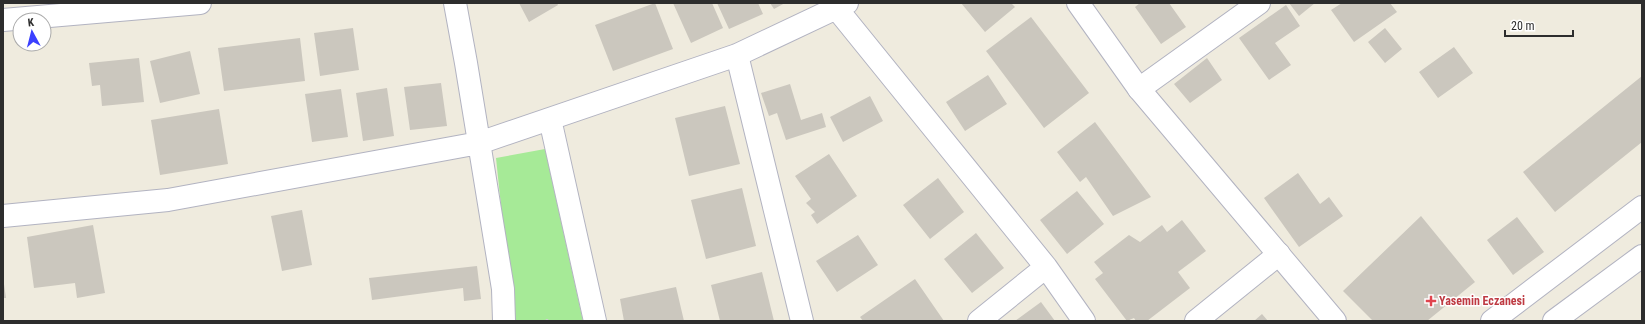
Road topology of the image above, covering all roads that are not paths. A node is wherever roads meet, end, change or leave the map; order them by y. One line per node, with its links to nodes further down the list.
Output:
1 (200, 3): 6 (street)
2 (455, 3): 10 (street)
3 (1078, 3): 8 (street)
4 (1259, 3): 8 (street)
5 (842, 6): 7 (street); 15 (street)
6 (3, 20)
7 (737, 55): 9 (street); 18 (street)
8 (1139, 89): 13 (street)
9 (550, 118): 10 (street); 17 (street)
10 (479, 143): 12 (street); 16 (street)
11 (1642, 207): 23 (street)
12 (3, 216)
13 (1279, 254): 21 (street); 22 (street)
14 (1642, 256): 24 (street)
15 (1046, 267): 19 (street); 20 (street)
16 (504, 321)
17 (595, 321)
18 (802, 321)
19 (979, 321)
20 (1084, 321)
21 (1196, 321)
22 (1335, 321)
23 (1492, 321)
24 (1554, 321)

